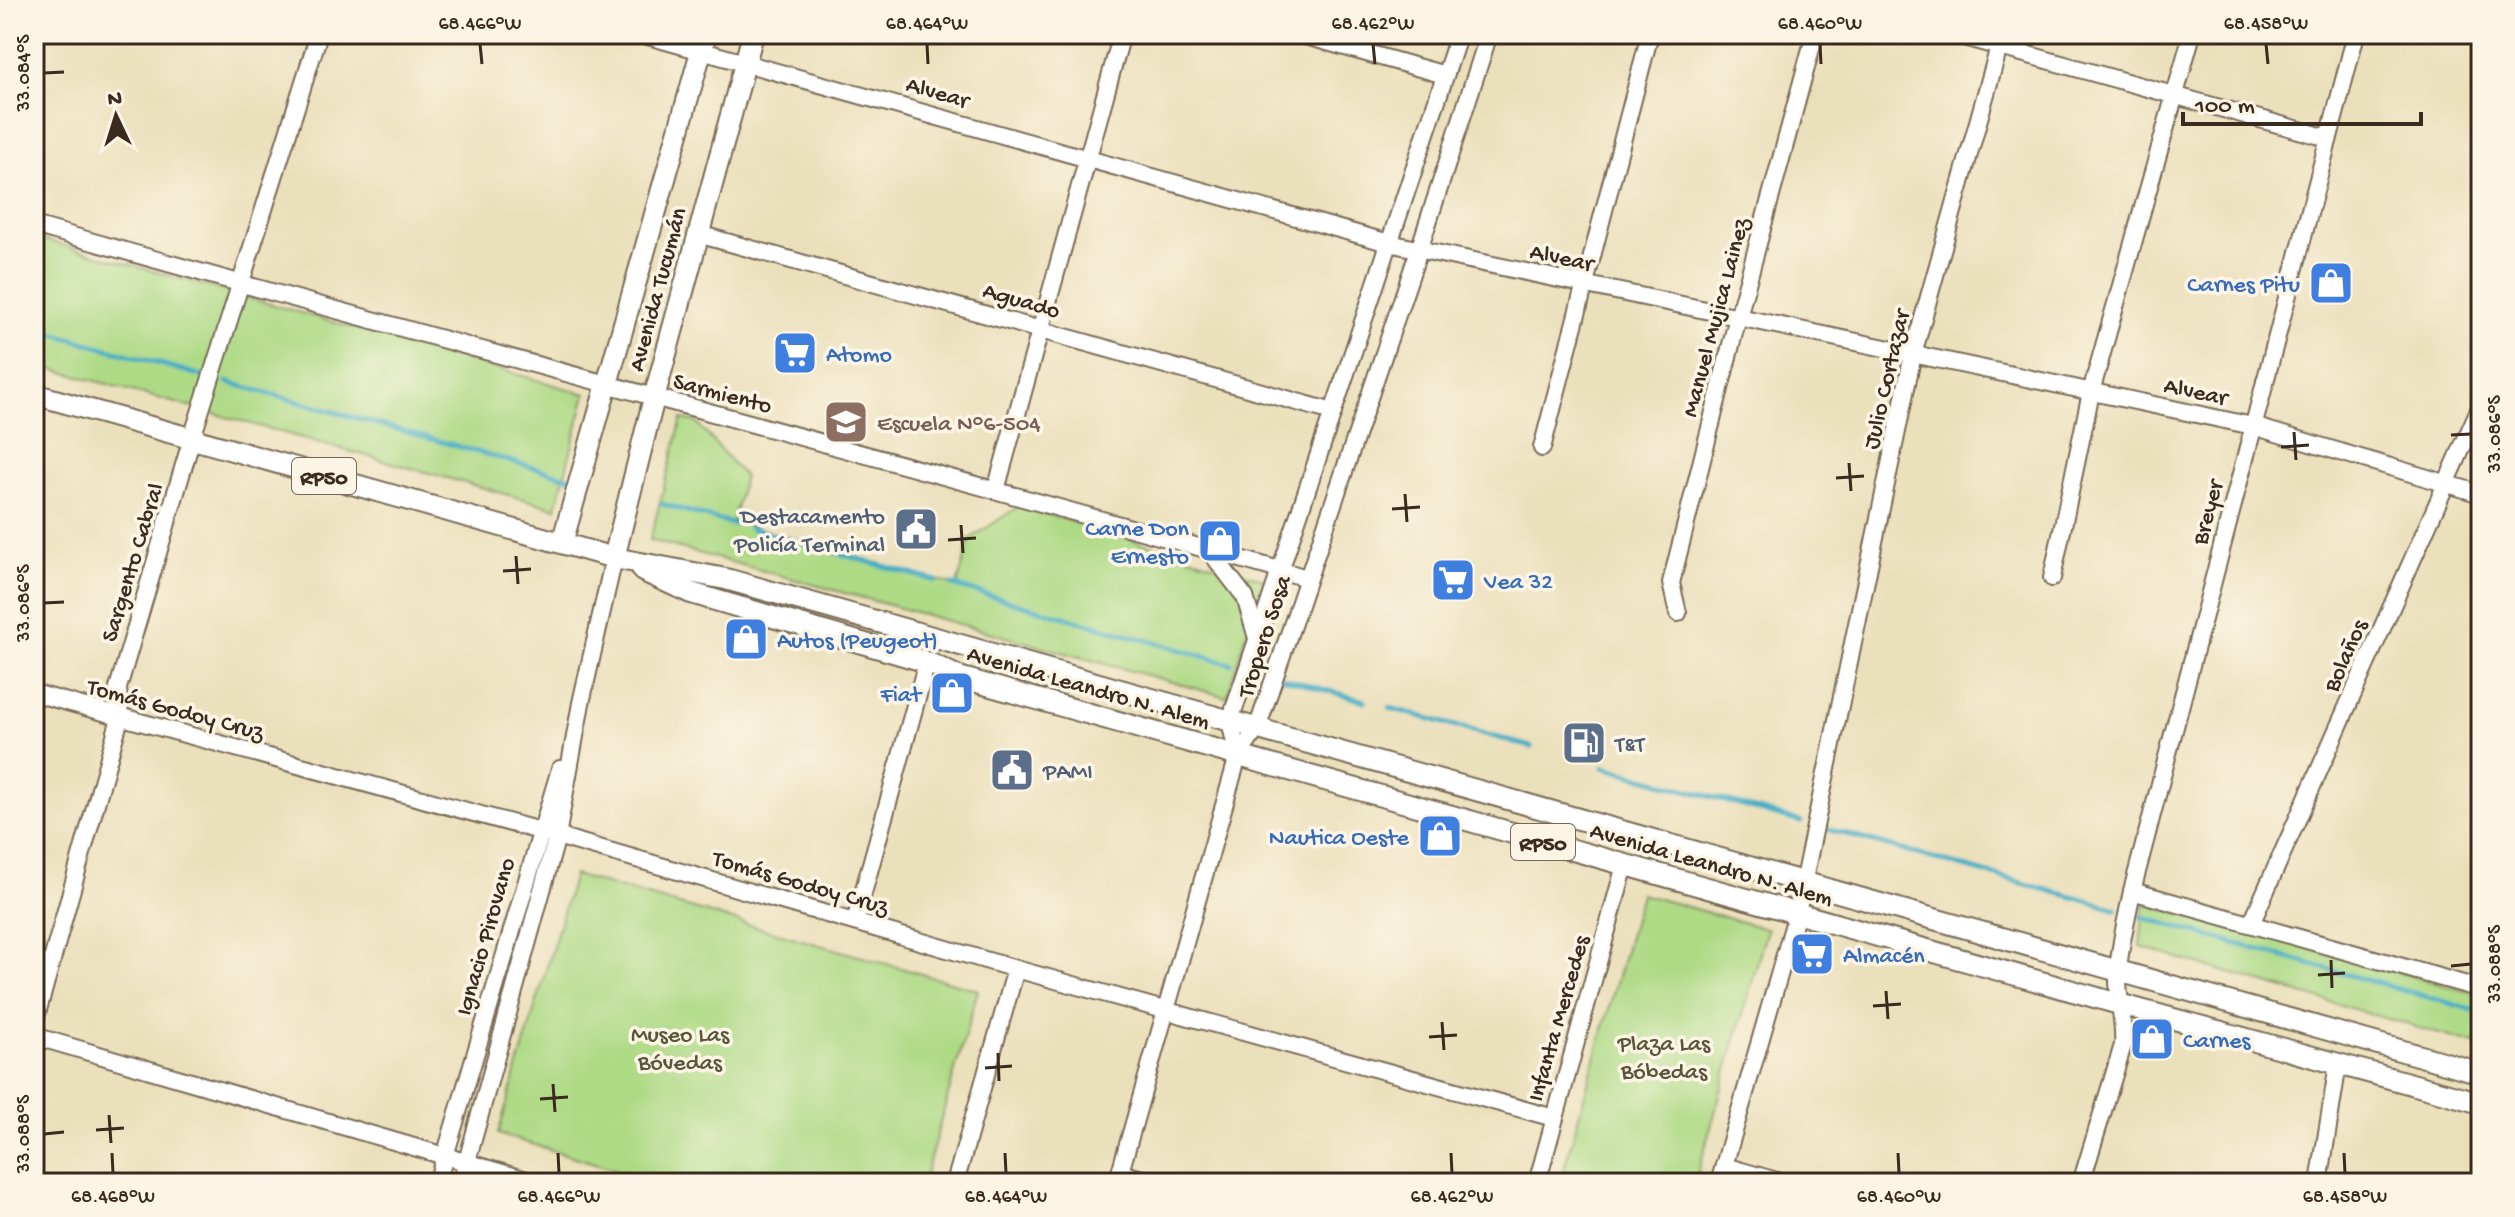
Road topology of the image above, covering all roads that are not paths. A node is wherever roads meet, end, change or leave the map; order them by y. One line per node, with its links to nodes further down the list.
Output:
1 (319, 34): 24 (street, Sargento Cabral)
2 (641, 34): 13 (street, Alvear)
3 (753, 34): 15 (main road, Avenida Tucumán)
4 (1122, 34): 19 (street)
5 (1299, 34): 16 (street)
6 (1459, 34): 16 (street, Tropero Sosa)
7 (1489, 34): 23 (street, Tropero Sosa)
8 (1650, 34): 25 (street)
9 (1815, 34): 26 (street, Manuel Mujica Lainez)
10 (1953, 34): 14 (street)
11 (2192, 34): 17 (street)
12 (2356, 34): 18 (street, Breyer)
13 (704, 42): 15 (street, Alvear); 29 (main road, Avenida Tucumán)
14 (1999, 47): 17 (street); 28 (street, Julio Cortazar)
15 (745, 62): 19 (street, Alvear); 21 (main road, Avenida Tucumán)
16 (1445, 75): 22 (street, Tropero Sosa)
17 (2175, 96): 18 (street); 30 (street)
18 (2328, 138): 35 (street, Breyer)
19 (1088, 158): 22 (street, Alvear); 27 (street)
20 (34, 225): 24 (street, Sarmiento)
21 (698, 234): 27 (street, Aguado); 32 (main road, Avenida Tucumán)
22 (1389, 243): 23 (street, Alvear); 34 (street, Tropero Sosa)
23 (1419, 250): 25 (street, Alvear); 45 (street, Tropero Sosa)
24 (242, 285): 29 (street, Sarmiento); 36 (street, Sargento Cabral)
25 (1585, 285): 26 (street, Alvear); 37 (street)
26 (1738, 317): 28 (street, Alvear); 47 (street, Manuel Mujica Lainez)
27 (1040, 329): 34 (street, Aguado); 39 (street)
28 (1913, 354): 30 (street, Alvear); 57 (street, Julio Cortazar)
29 (608, 385): 32 (street, Sarmiento); 41 (main road, Avenida Tucumán)
30 (2091, 392): 35 (street, Alvear); 46 (street)
31 (34, 394): 36 (main road, Avenida Leandro N. Alem / RP50)
32 (654, 398): 39 (street, Sarmiento); 43 (main road, Avenida Tucumán)
33 (2481, 405): 38 (street, Bolaños)
34 (1333, 412): 44 (street, Tropero Sosa)
35 (2253, 426): 38 (street, Alvear); 58 (street, Breyer)
36 (192, 438): 41 (main road, Avenida Leandro N. Alem / RP50); 51 (street, Sargento Cabral)
37 (1542, 448)
38 (2446, 484): 40 (street, Alvear); 61 (street, Bolaños)
39 (996, 490): 42 (street, Sarmiento)
40 (2481, 494)
41 (562, 543): 43 (main road, Avenida Leandro N. Alem / RP50)
42 (1209, 550): 44 (street, Sarmiento); 48 (street)
43 (614, 558): 49 (main road, Avenida Leandro N. Alem / RP50); 52 (main road, Avenida Leandro N. Alem / RP50); 55 (street, Ignacio Pirovano)
44 (1279, 570): 45 (street, Sarmiento); 48 (street, Tropero Sosa)
45 (1307, 578): 53 (street, Tropero Sosa)
46 (2052, 578)
47 (1678, 613)
48 (1257, 639): 52 (street, Tropero Sosa)
49 (927, 662): 54 (main road, Avenida Leandro N. Alem / RP50); 60 (street)
50 (34, 693): 51 (street, Tomás Godoy Cruz)
51 (120, 718): 55 (street, Tomás Godoy Cruz); 67 (street, Sargento Cabral)
52 (1230, 721): 53 (main road, Avenida Leandro N. Alem / RP50); 54 (street, Tropero Sosa)
53 (1257, 729): 54 (street, Tropero Sosa); 57 (main road, Avenida Leandro N. Alem / RP50)
54 (1238, 756): 56 (main road, Avenida Leandro N. Alem / RP50); 66 (street)
55 (548, 834): 60 (street, Tomás Godoy Cruz); 73 (street, Ignacio Pirovano); 74 (street, Ignacio Pirovano)
56 (1625, 865): 59 (main road, Avenida Leandro N. Alem / RP50); 72 (street, Infanta Mercedes)
57 (1803, 882): 59 (street, Julio Cortazar); 63 (main road, Avenida Leandro N. Alem / RP50)
58 (2132, 891): 61 (street); 63 (street, Breyer)
59 (1797, 913): 65 (main road, Avenida Leandro N. Alem / RP50); 75 (street, Julio Cortazar)
60 (855, 922): 62 (street, Tomás Godoy Cruz)
61 (2251, 924): 64 (street)
62 (1016, 969): 66 (street, Tomás Godoy Cruz); 80 (street)
63 (2118, 971): 65 (street, Breyer); 70 (main road, Avenida Leandro N. Alem / RP50)
64 (2481, 989)
65 (2119, 1004): 69 (main road, Avenida Leandro N. Alem / RP50); 85 (street, Breyer)
66 (1166, 1012): 72 (street, Tomás Godoy Cruz); 76 (street)
67 (34, 1024)
68 (34, 1036): 73 (street)
69 (2338, 1064): 71 (main road, Avenida Leandro N. Alem / RP50); 86 (street)
70 (2481, 1073)
71 (2481, 1103)
72 (1554, 1118): 82 (street, Infanta Mercedes)
73 (445, 1155): 74 (street); 77 (street, Ignacio Pirovano)
74 (467, 1162): 78 (street, Ignacio Pirovano); 79 (street)
75 (1724, 1166): 83 (street, Julio Cortazar); 84 (street)
76 (1119, 1178): 81 (street)
77 (437, 1183)
78 (461, 1183)
79 (537, 1183)
80 (955, 1183)
81 (1157, 1183)
82 (1537, 1183)
83 (1719, 1183)
84 (1784, 1183)
85 (2081, 1183)
86 (2319, 1183)

